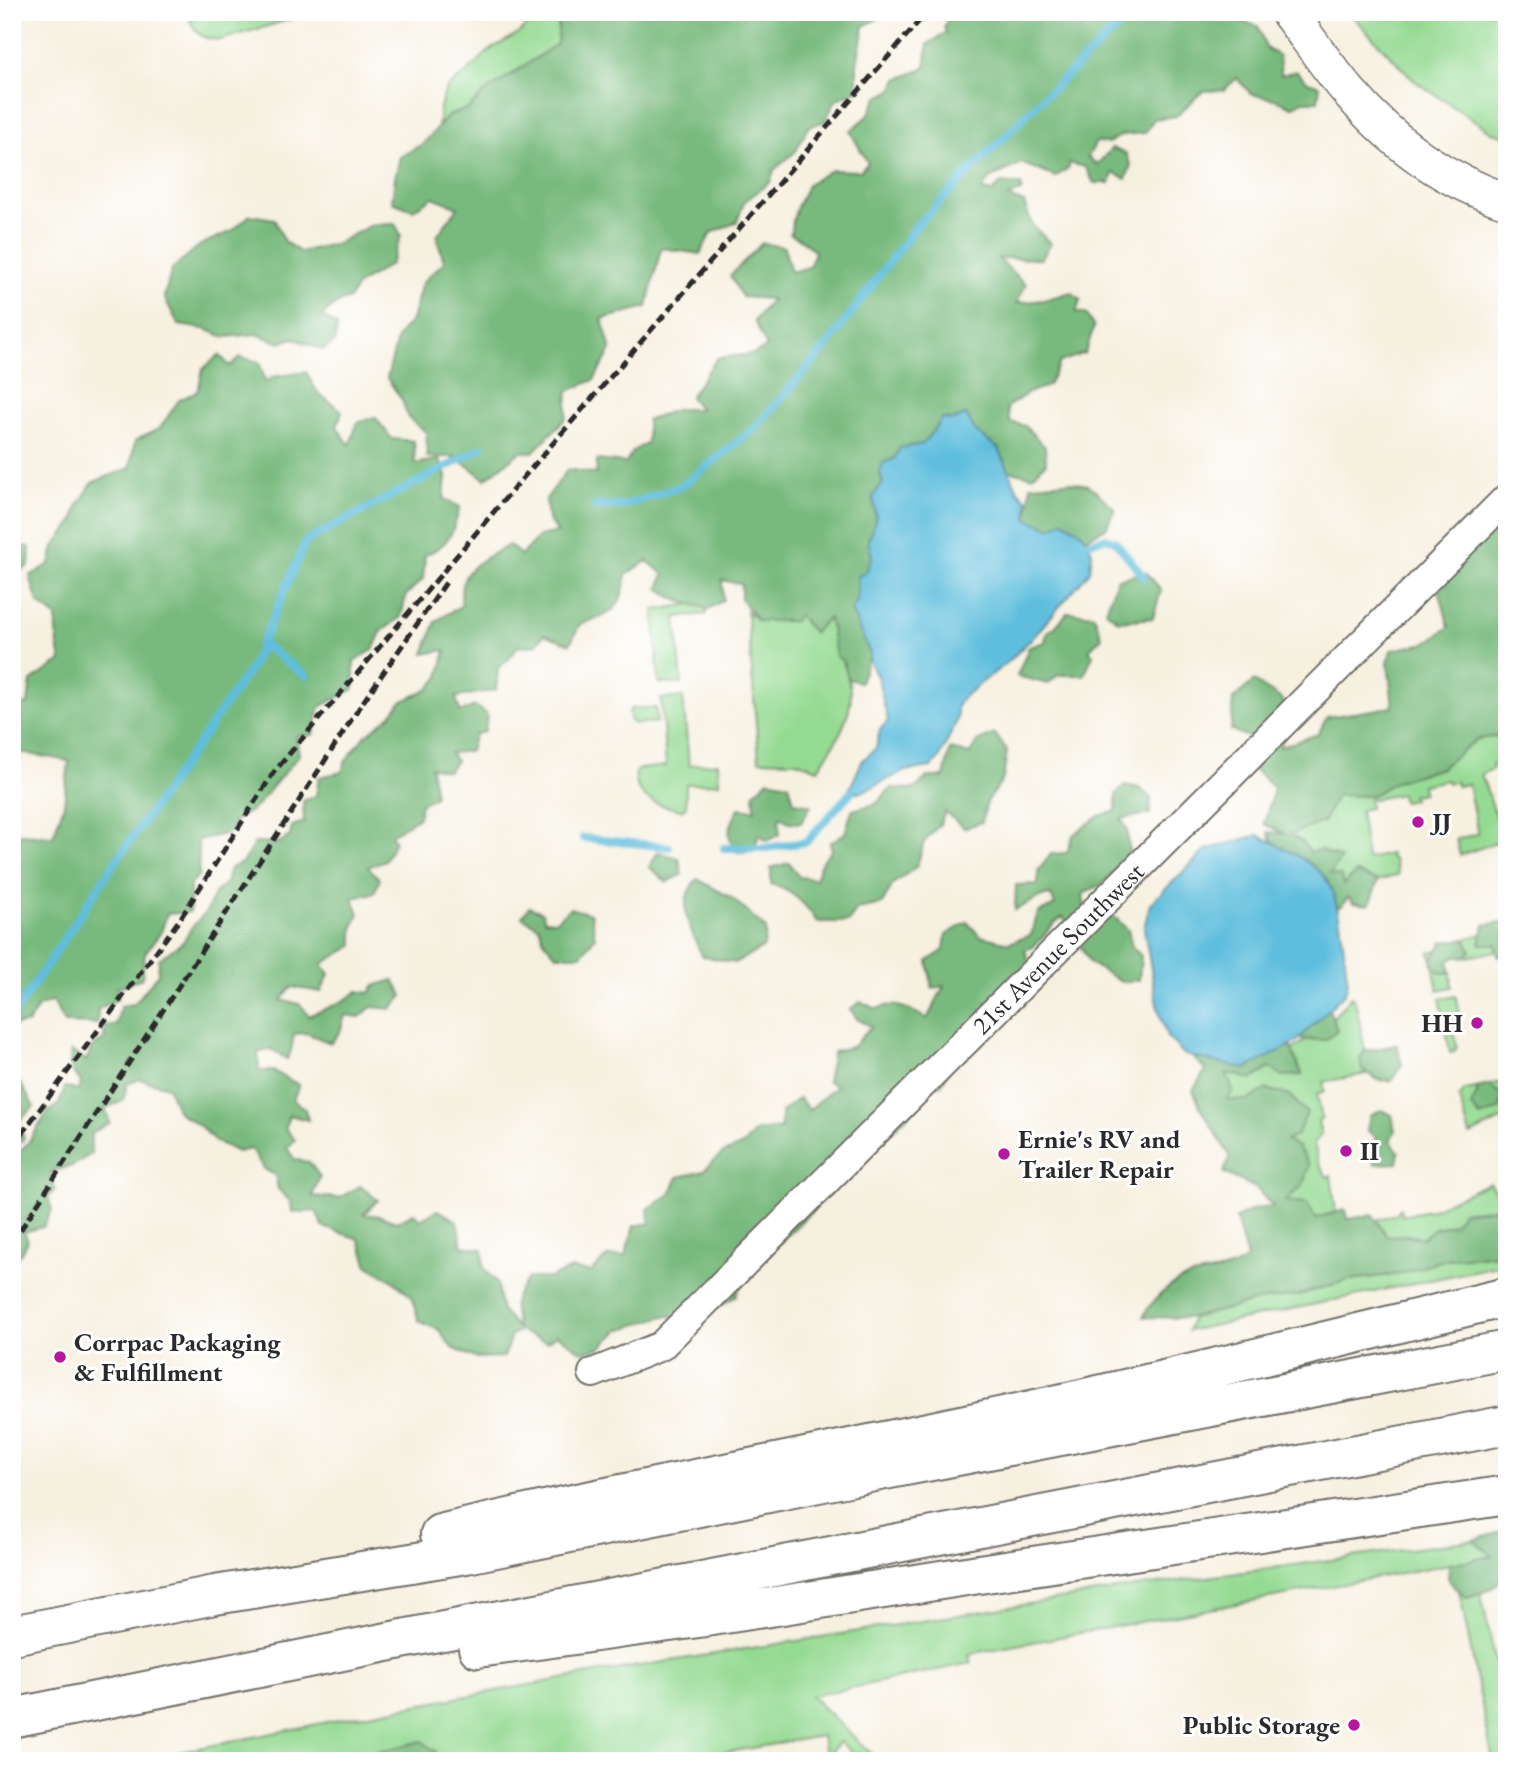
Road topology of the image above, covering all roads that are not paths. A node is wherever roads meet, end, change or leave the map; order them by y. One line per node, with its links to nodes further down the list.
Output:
1 (1288, 12): 2 (street)
2 (1507, 201)
3 (1507, 498): 6 (street, 21st Avenue Southwest)
4 (1507, 1297): 9 (highway)
5 (1507, 1350): 9 (highway)
6 (593, 1373)
7 (1507, 1425): 11 (highway)
8 (1507, 1495): 11 (highway)
9 (215, 1595): 10 (highway)
10 (12, 1635)
11 (225, 1675): 12 (highway)
12 (12, 1717)

